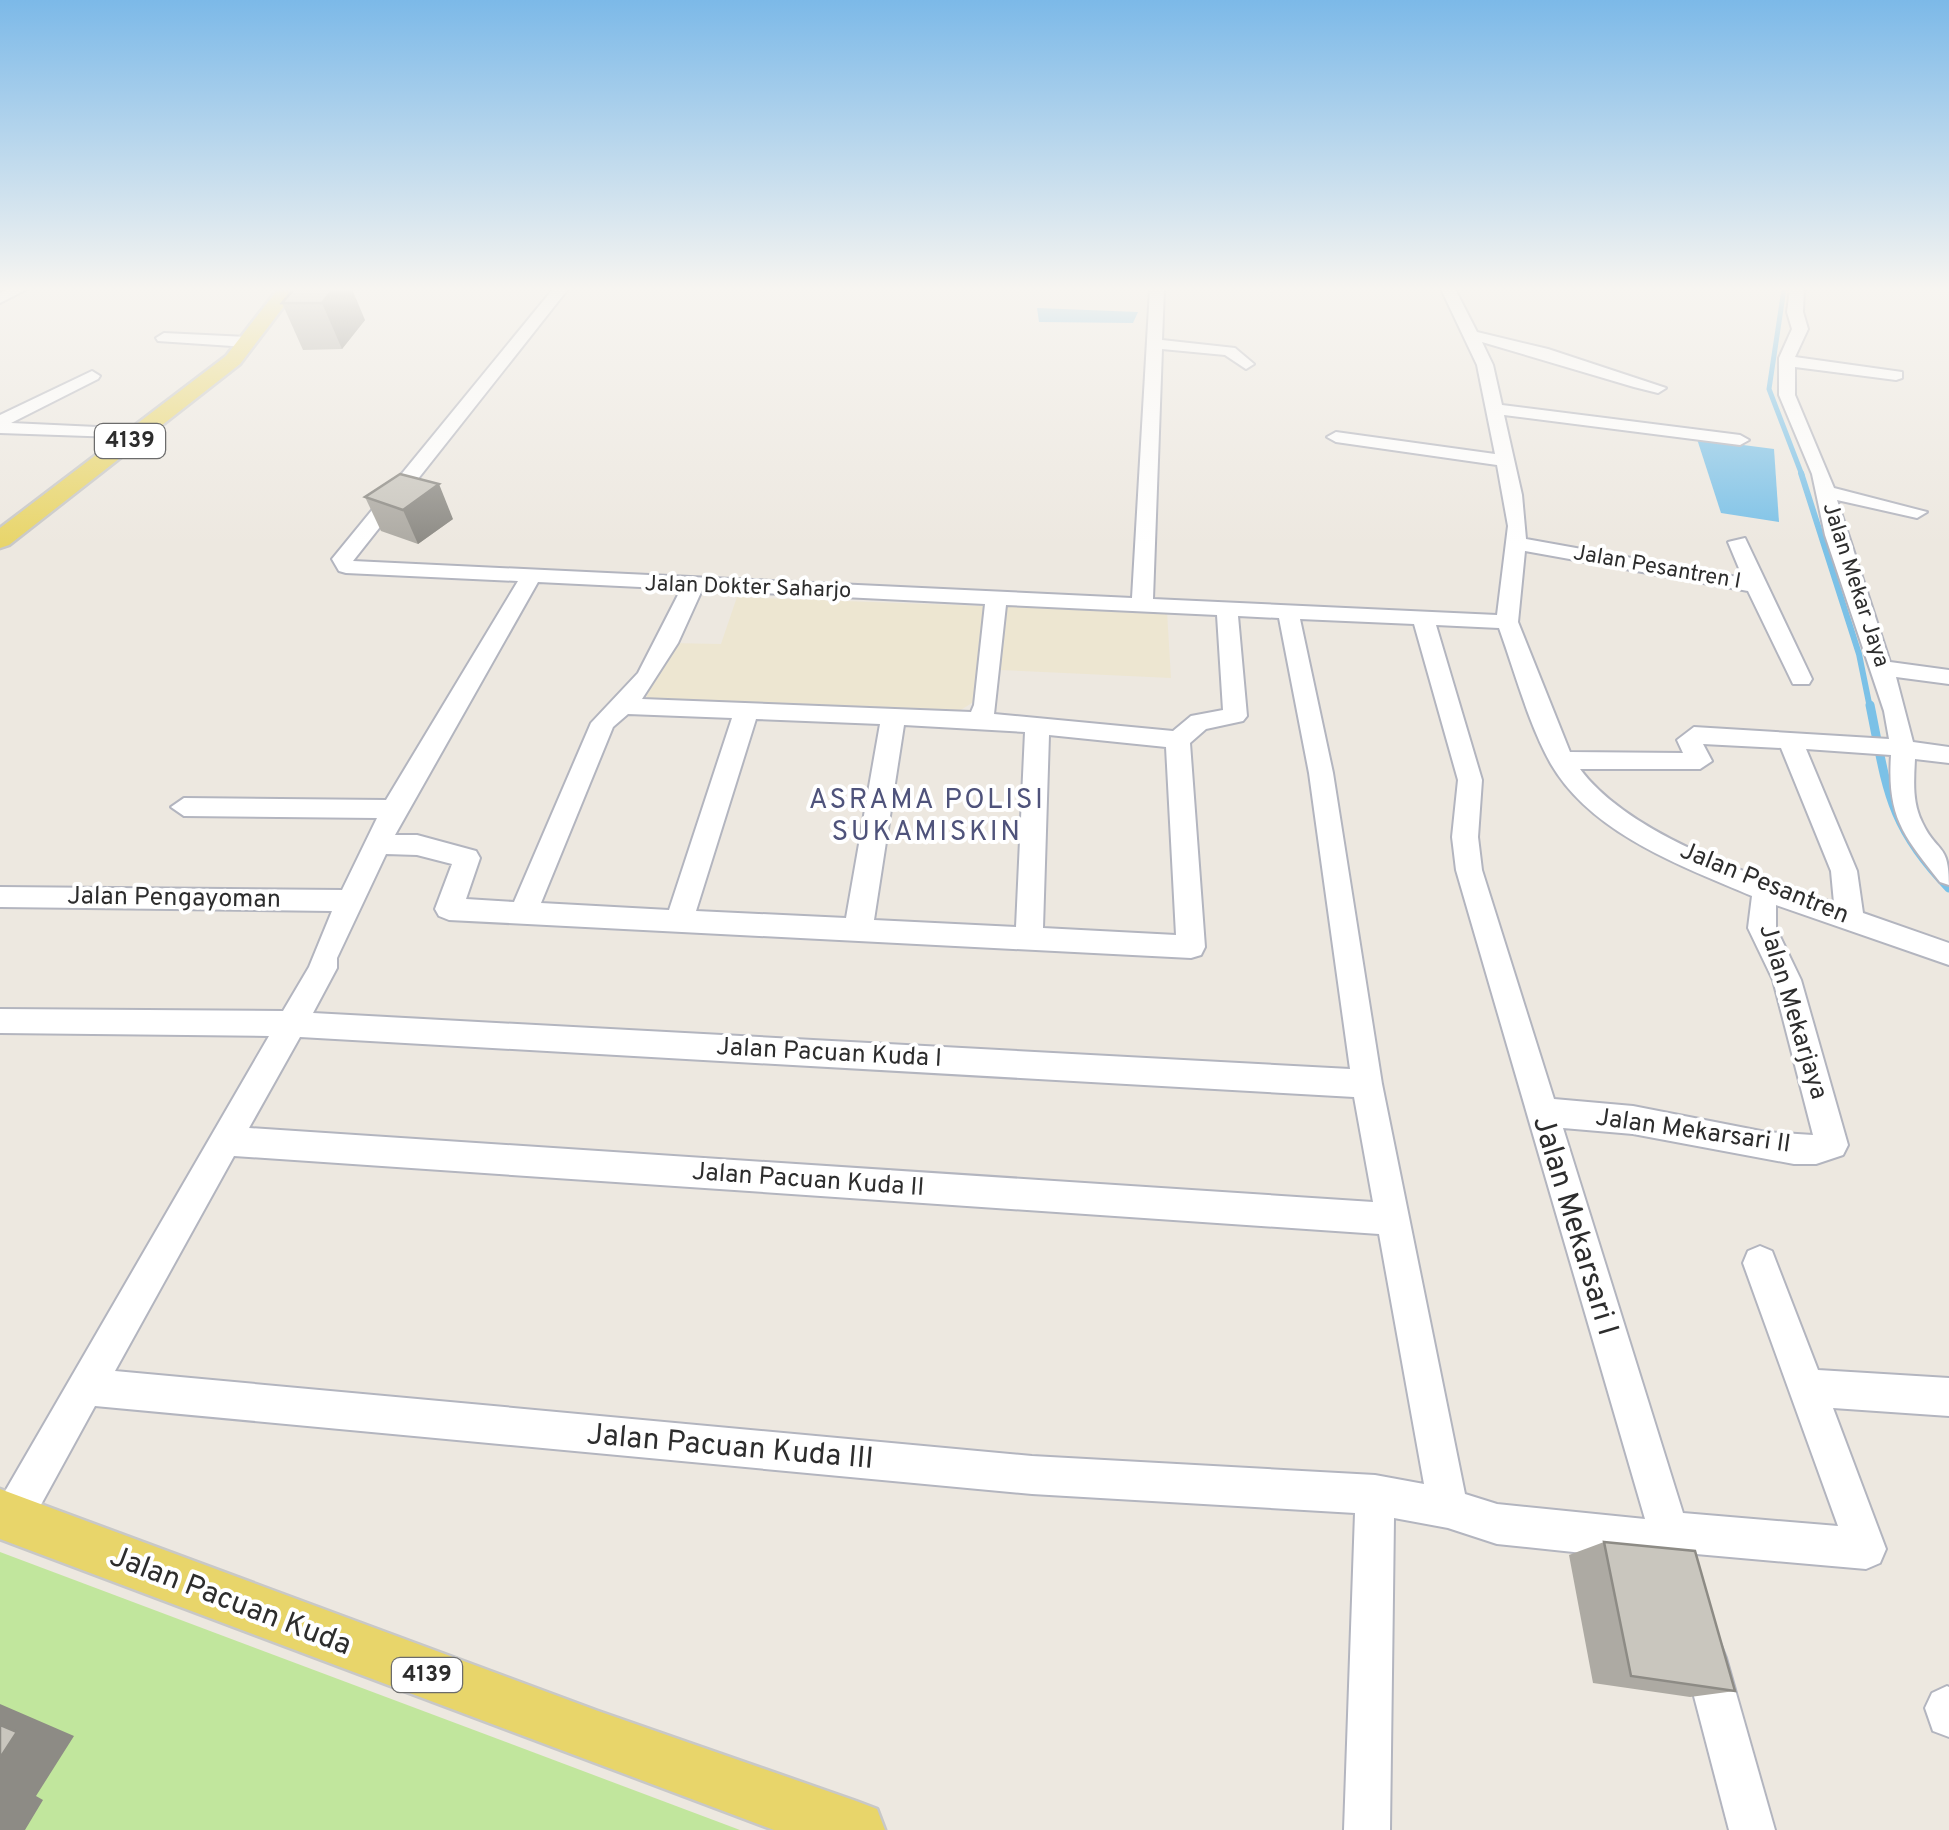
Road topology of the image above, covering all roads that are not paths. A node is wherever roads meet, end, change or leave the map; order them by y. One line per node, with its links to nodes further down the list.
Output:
1 (216, 374): 13 (main road, 4139)
2 (491, 374): 22 (street, Jalan Dokter Saharjo)
3 (1153, 374): 26 (street)
4 (1485, 374): 11 (street, Jalan Pesantren)
5 (1603, 374): 10 (street)
6 (1786, 374): 17 (street, Jalan Mekar Jaya)
7 (1891, 374): 8 (street)
8 (1896, 375)
9 (92, 376): 12 (street)
10 (1658, 388)
11 (1496, 409): 15 (street); 16 (street, Jalan Pesantren)
12 (0, 425): 13 (street)
13 (140, 434): 19 (main road, 4139)
14 (1336, 438): 16 (street)
15 (1740, 440)
16 (1505, 461): 21 (street, Jalan Pesantren)
17 (1825, 492): 18 (street); 31 (street, Jalan Mekar Jaya)
18 (1916, 512)
19 (0, 540)
20 (1738, 542): 24 (street)
21 (1516, 543): 24 (street, Jalan Pesantren I); 30 (street, Jalan Pesantren)
22 (530, 579): 23 (street, Jalan Dokter Saharjo); 45 (street)
23 (693, 586): 25 (street, Jalan Dokter Saharjo); 34 (street)
24 (1756, 586): 33 (street, Jalan Pesantren I)
25 (996, 598): 26 (street, Jalan Dokter Saharjo); 37 (street)
26 (1142, 603): 27 (street, Jalan Dokter Saharjo)
27 (1227, 607): 28 (street, Jalan Dokter Saharjo); 39 (street)
28 (1288, 612): 29 (street, Jalan Dokter Saharjo); 59 (street)
29 (1423, 618): 30 (street, Jalan Dokter Saharjo); 60 (street, Jalan Mekarsari I)
30 (1506, 622): 43 (street, Jalan Pesantren)
31 (1882, 668): 32 (street); 41 (street, Jalan Mekar Jaya)
32 (1949, 676)
33 (1801, 678)
34 (626, 706): 35 (street); 51 (street)
35 (746, 712): 36 (street); 53 (street)
36 (894, 720): 37 (street); 54 (street)
37 (979, 720): 38 (street)
38 (1038, 730): 39 (street); 55 (street)
39 (1178, 740): 55 (street)
40 (1790, 740): 41 (street); 43 (street); 52 (street)
41 (1889, 747): 42 (street); 47 (street, Jalan Mekar Jaya)
42 (1949, 755)
43 (1562, 760): 48 (street, Jalan Pesantren)
44 (184, 807): 45 (street)
45 (394, 809): 46 (street)
46 (377, 844): 50 (street); 51 (street)
47 (1949, 875)
48 (1767, 892): 52 (street, Jalan Pesantren); 61 (street, Jalan Mekarjaya)
49 (0, 897): 50 (street, Jalan Pengayoman)
50 (348, 901): 58 (street)
51 (523, 913): 53 (street)
52 (1850, 920): 56 (street, Jalan Pesantren)
53 (680, 922): 54 (street)
54 (858, 932): 55 (street)
55 (1030, 941)
56 (1949, 954)
57 (0, 1021): 58 (street, Jalan Pacuan Kuda I)
58 (292, 1024): 59 (street, Jalan Pacuan Kuda I); 62 (street)
59 (1367, 1084): 63 (street)
60 (1539, 1112): 61 (street, Jalan Mekarsari II); 71 (street, Jalan Mekarsari I)
61 (1830, 1132)
62 (223, 1141): 63 (street, Jalan Pacuan Kuda II); 65 (street)
63 (1394, 1219): 69 (street)
64 (1760, 1263): 66 (street)
65 (86, 1387): 68 (street, Jalan Pacuan Kuda III); 70 (street)
66 (1808, 1388): 67 (street); 71 (street, Jalan Pacuan Kuda III)
67 (1949, 1397)
68 (1376, 1495): 69 (street, Jalan Pacuan Kuda III); 73 (street)
69 (1448, 1508): 71 (street, Jalan Pacuan Kuda III)
70 (6, 1516): 72 (main road, Jalan Pacuan Kuda / 4139)
71 (1672, 1537): 74 (street, Jalan Mekarsari I)
72 (856, 1830)
73 (1368, 1830)
74 (1752, 1830)

